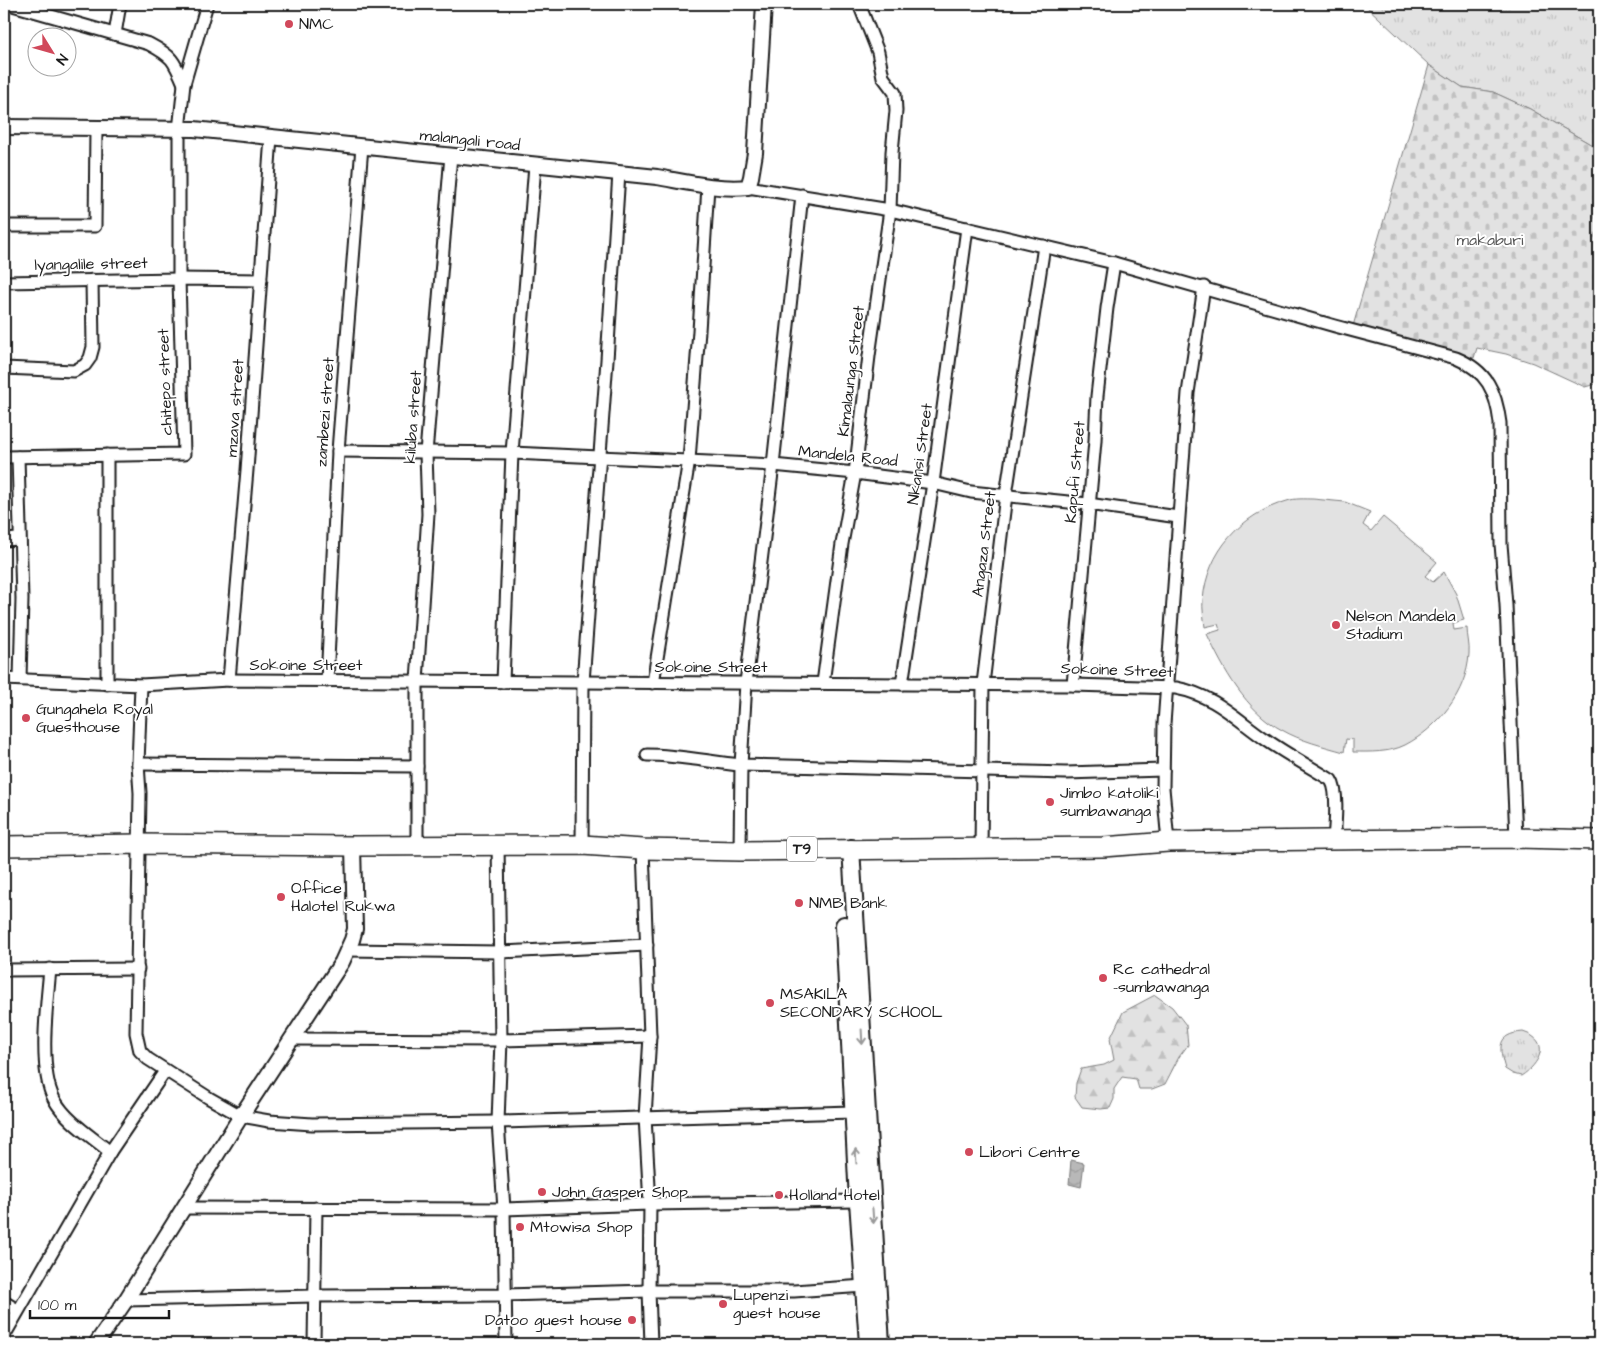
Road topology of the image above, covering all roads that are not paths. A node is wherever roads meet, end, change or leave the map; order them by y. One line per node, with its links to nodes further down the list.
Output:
1 (9, 4): 6 (street)
2 (120, 4): 6 (street)
3 (207, 4): 7 (street, chitepo street)
4 (764, 4): 17 (street)
5 (859, 4): 19 (street, Kimalaunga Street)
6 (115, 34): 7 (street)
7 (184, 84): 10 (street, chitepo street)
8 (4, 127): 9 (street, malangali road)
9 (96, 129): 10 (street, malangali road); 20 (street)
10 (179, 130): 11 (street, malangali road); 24 (street, chitepo street)
11 (271, 136): 12 (street, malangali road); 26 (street, mzava street)
12 (362, 146): 13 (street, malangali road); 30 (street, zambezi street)
13 (451, 155): 14 (street, malangali road); 31 (street, kiluba street)
14 (535, 165): 15 (street, malangali road); 32 (street)
15 (618, 173): 16 (street, malangali road); 36 (street)
16 (708, 186): 17 (street, malangali road); 37 (street)
17 (748, 187): 18 (street)
18 (802, 195): 19 (street); 38 (street)
19 (890, 210): 21 (street); 39 (street, Kimalaunga Street)
20 (4, 226)
21 (968, 228): 22 (street); 40 (street, Nkansi Street)
22 (1044, 246): 23 (street); 41 (street, Angaza Street)
23 (1114, 262): 28 (street); 42 (street, Kapufi Street)
24 (179, 278): 25 (street, lyangalile street); 26 (street, lyangalile street); 33 (street, chitepo street)
25 (92, 280): 27 (street, lyangalile street); 29 (street)
26 (261, 280): 48 (street, mzava street)
27 (4, 282)
28 (1204, 288): 43 (street); 68 (street)
29 (4, 368)
30 (338, 452): 31 (street); 49 (street, zambezi street)
31 (426, 453): 32 (street); 50 (street, kiluba street)
32 (512, 453): 36 (street, Mandela Road); 51 (street)
33 (107, 455): 34 (street, chitepo street); 56 (street)
34 (18, 457): 35 (street, chitepo street); 44 (street)
35 (4, 458)
36 (599, 458): 37 (street, Mandela Road); 52 (street)
37 (689, 460): 38 (street, Mandela Road); 53 (street)
38 (773, 465): 39 (street, Mandela Road); 54 (street)
39 (855, 473): 40 (street, Mandela Road); 55 (street, Kimalaunga Street)
40 (933, 483): 41 (street, Mandela Road); 57 (street, Nkansi Street)
41 (1006, 495): 42 (street, Mandela Road); 58 (street, Angaza Street)
42 (1088, 504): 43 (street, Mandela Road); 60 (street, Kapufi Street)
43 (1178, 517): 61 (street)
44 (19, 539): 45 (street); 47 (street)
45 (4, 540)
46 (4, 679): 47 (street, Sokoine Street)
47 (20, 679): 56 (street, Sokoine Street)
48 (230, 680): 49 (street, Sokoine Street); 59 (street, Sokoine Street)
49 (327, 681): 50 (street, Sokoine Street)
50 (417, 681): 51 (street, Sokoine Street); 65 (street, kiluba street)
51 (504, 682): 52 (street, Sokoine Street)
52 (583, 682): 53 (street, Sokoine Street); 74 (street)
53 (653, 683): 54 (street, Sokoine Street)
54 (746, 683): 55 (street, Sokoine Street); 64 (street)
55 (822, 683): 57 (street, Sokoine Street)
56 (107, 684): 59 (street, Sokoine Street)
57 (902, 684): 58 (street, Sokoine Street)
58 (983, 684): 60 (street, Sokoine Street); 66 (street, Angaza Street)
59 (142, 685): 63 (street)
60 (1072, 685): 61 (street, Sokoine Street)
61 (1166, 688): 67 (street); 69 (street, Sokoine Street)
62 (647, 755): 64 (street)
63 (138, 764): 65 (street); 72 (street)
64 (741, 765): 66 (street); 81 (street)
65 (416, 766): 77 (street, kiluba street)
66 (981, 770): 67 (street); 79 (street, Angaza Street)
67 (1163, 770): 71 (street)
68 (1516, 838): 69 (highway, T9); 70 (highway, T9)
69 (1334, 840): 71 (highway, T9)
70 (1599, 840)
71 (1168, 842): 79 (highway, T9)
72 (140, 844): 75 (highway, T9); 76 (highway, T9); 86 (street)
73 (498, 845): 74 (highway, T9); 77 (highway, T9); 84 (street)
74 (582, 845): 80 (highway, T9)
75 (4, 846)
76 (353, 846): 77 (highway, T9); 83 (street)
77 (417, 846)
78 (846, 848): 79 (highway, T9); 81 (highway, T9); 92 (main road); 115 (main road, one-way to 115)
79 (981, 848)
80 (643, 849): 81 (highway, T9); 82 (street)
81 (740, 850)
82 (648, 944): 84 (street); 88 (street)
83 (346, 950): 84 (street); 89 (street)
84 (500, 952): 90 (street)
85 (50, 969): 86 (street); 87 (street); 96 (street)
86 (138, 969): 91 (street)
87 (4, 970)
88 (650, 1036): 90 (street); 94 (street)
89 (292, 1038): 90 (street); 93 (street)
90 (501, 1040): 95 (street)
91 (165, 1071): 93 (street); 96 (street)
92 (853, 1112): 94 (street); 97 (main road, one-way to 92)
93 (241, 1116): 95 (street); 99 (street)
94 (645, 1117): 95 (street); 98 (street)
95 (498, 1122): 101 (street)
96 (110, 1152): 108 (street)
97 (858, 1201): 98 (street); 102 (main road)
98 (650, 1204): 101 (street); 103 (street)
99 (184, 1208): 100 (street); 106 (street)
100 (316, 1208): 101 (street); 105 (street)
101 (504, 1209): 104 (street)
102 (864, 1286): 103 (street); 114 (main road)
103 (648, 1291): 104 (street); 113 (street)
104 (505, 1295): 105 (street); 112 (street)
105 (314, 1296): 106 (street); 111 (street)
106 (126, 1300): 110 (street)
107 (4, 1302): 108 (street)
108 (17, 1310): 109 (street)
109 (4, 1336)
110 (96, 1344)
111 (314, 1344)
112 (506, 1344)
113 (651, 1344)
114 (868, 1344)
115 (881, 1344)

